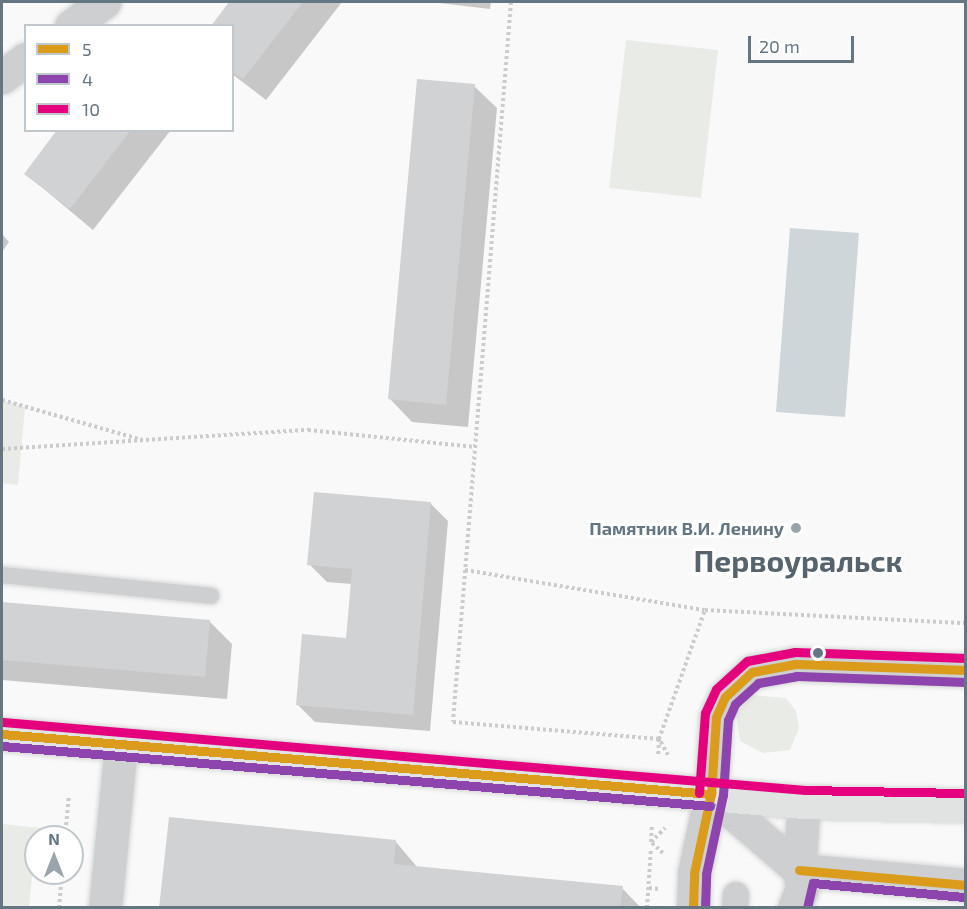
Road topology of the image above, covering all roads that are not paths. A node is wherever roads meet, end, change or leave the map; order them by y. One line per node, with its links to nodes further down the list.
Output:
1 (104, 2): 2 (street)
2 (74, 24)
3 (24, 60): 4 (street)
4 (2, 77)
5 (2, 575): 6 (lane)
6 (211, 596)
7 (966, 670): 10 (street)
8 (2, 734): 9 (main road)
9 (121, 744): 10 (main road); 15 (street)
10 (711, 794): 11 (main road); 13 (street); 16 (street)
11 (804, 802): 12 (main road); 13 (street)
12 (966, 805)
13 (799, 870): 14 (street); 17 (street)
14 (966, 885)
15 (105, 908)
16 (693, 908)
17 (794, 908)

